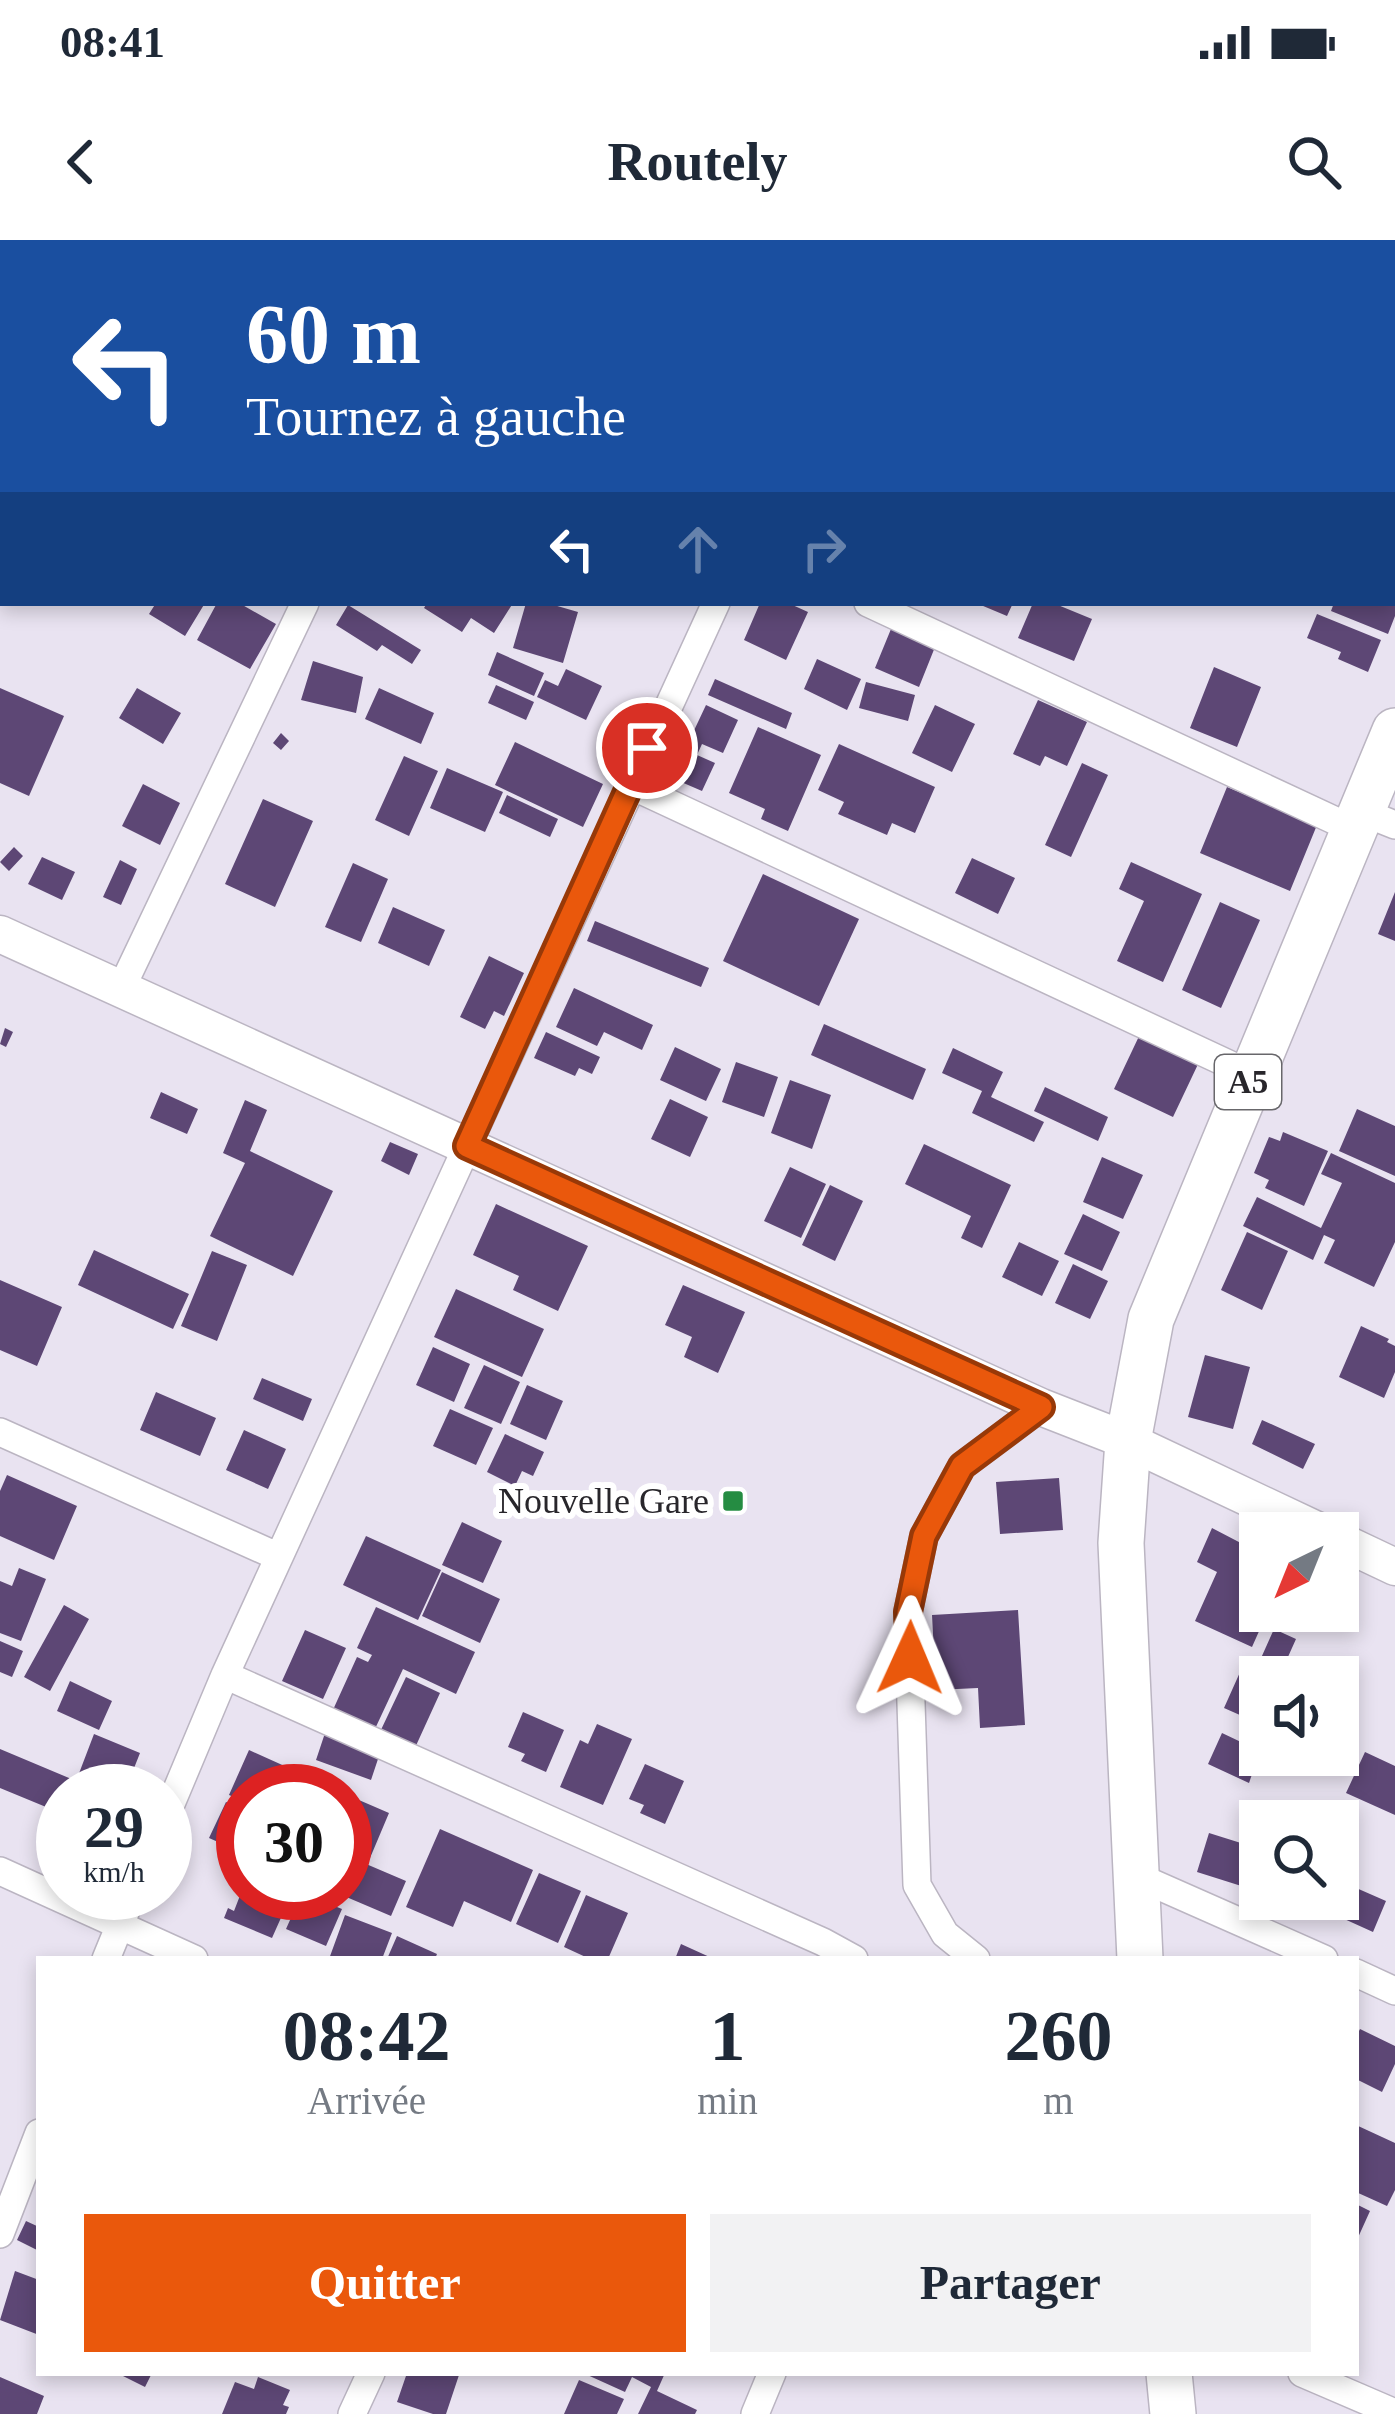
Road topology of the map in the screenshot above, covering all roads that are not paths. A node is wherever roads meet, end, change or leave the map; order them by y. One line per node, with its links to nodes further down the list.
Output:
1 (304, 606): 8 (street)
2 (715, 606): 5 (street)
3 (875, 606): 6 (street)
4 (1395, 731): 6 (main road, A5)
5 (630, 784): 9 (street); 10 (street)
6 (1370, 822): 9 (main road, A5)
7 (0, 934): 8 (street)
8 (121, 989): 10 (street)
9 (1252, 1075): 13 (main road, A5)
10 (467, 1146): 11 (street); 16 (street)
11 (1041, 1407): 13 (street); 27 (street)
12 (0, 1432): 16 (street)
13 (1127, 1441): 14 (street); 21 (main road, A5)
14 (1278, 1512)
15 (1359, 1550): 17 (street)
16 (279, 1557): 18 (street)
17 (1395, 1567)
18 (225, 1675): 19 (street); 26 (street)
19 (188, 1764)
20 (0, 1871): 23 (street)
21 (1134, 1875): 28 (main road, A5); 29 (street)
22 (122, 1920): 23 (street)
23 (120, 1924): 24 (street); 25 (street)
24 (107, 1956)
25 (188, 1956)
26 (849, 1956)
27 (972, 1956)
28 (1140, 1956)
29 (1317, 1956)
30 (1359, 1974): 31 (street)
31 (1395, 1991)
32 (36, 2141): 33 (street)
33 (0, 2234)
34 (370, 2376): 39 (street)
35 (771, 2376): 40 (street)
36 (1169, 2376): 41 (main road)
37 (1309, 2376): 38 (street)
38 (1395, 2413)
39 (352, 2414)
40 (755, 2414)
41 (1173, 2414)

